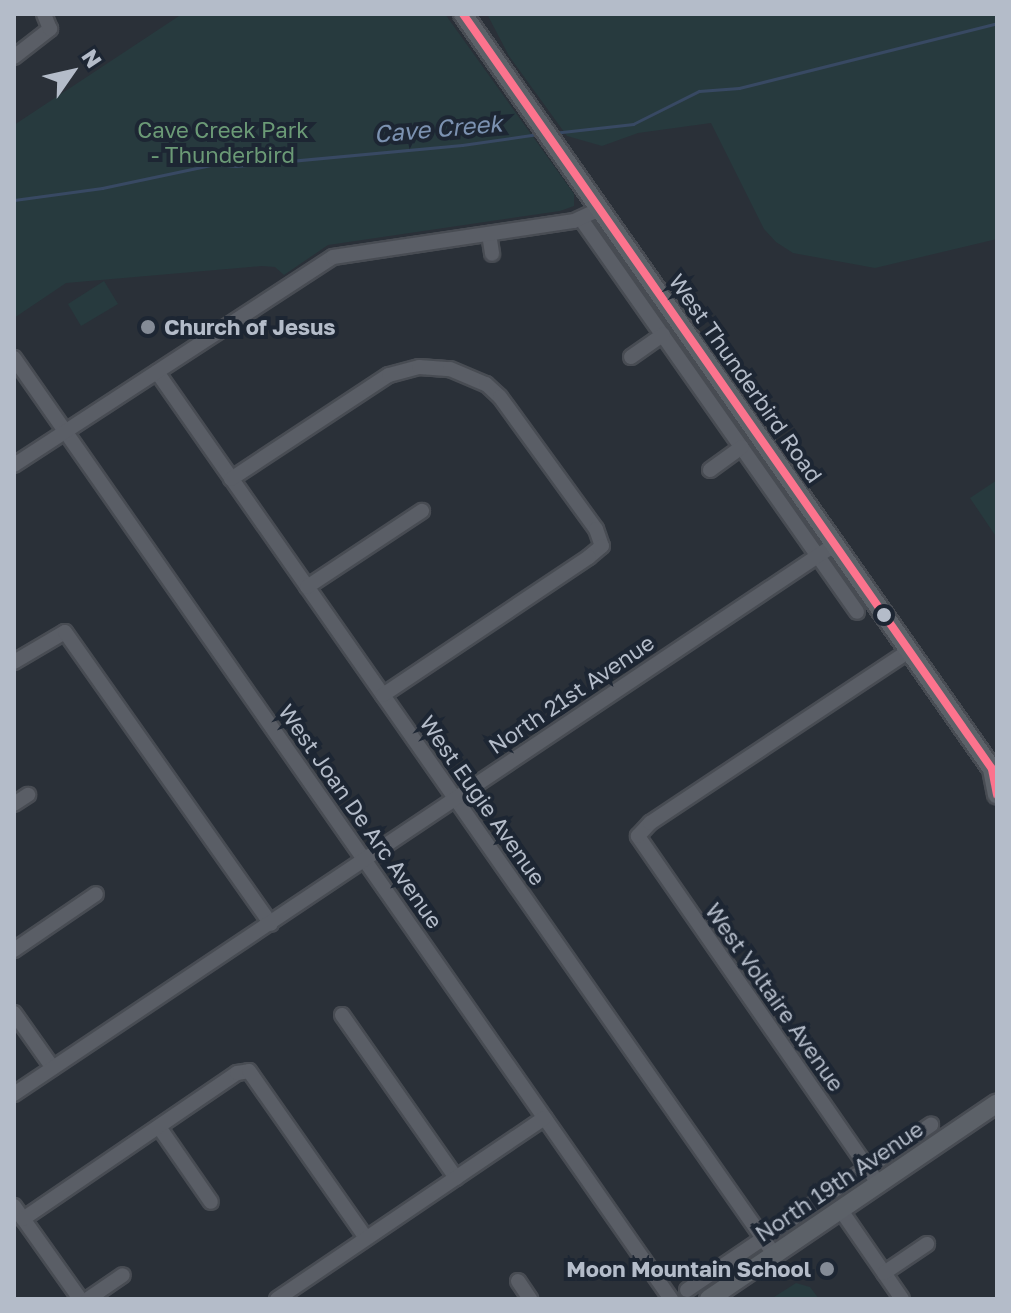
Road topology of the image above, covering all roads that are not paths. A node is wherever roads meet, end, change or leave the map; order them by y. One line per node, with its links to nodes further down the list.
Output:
1 (44, 14): 3 (street)
2 (463, 14): 4 (main road, West Thunderbird Road)
3 (14, 57)
4 (598, 210): 5 (street); 18 (main road, West Thunderbird Road)
5 (581, 219): 6 (street); 8 (street, West Thunderbird Road)
6 (489, 234): 7 (street); 11 (street)
7 (492, 254)
8 (663, 335): 9 (street, West Thunderbird Road); 13 (street, West Thunderbird Road)
9 (631, 357)
10 (14, 358): 12 (street, West Joan De Arc Avenue)
11 (157, 372): 12 (street); 16 (street, West Eugie Avenue)
12 (65, 432): 14 (street); 29 (street, West Joan De Arc Avenue)
13 (742, 447): 15 (street, West Thunderbird Road); 18 (street, West Thunderbird Road)
14 (14, 465)
15 (710, 470)
16 (231, 479): 19 (street, West Eugie Avenue); 23 (street)
17 (422, 511): 19 (street)
18 (826, 550): 20 (street, West Thunderbird Road); 21 (main road, West Thunderbird Road); 27 (street, North 21st Avenue)
19 (307, 587): 23 (street, West Eugie Avenue)
20 (857, 612)
21 (909, 651): 24 (main road, West Thunderbird Road); 41 (street, West Voltaire Avenue)
22 (14, 662): 31 (street)
23 (383, 695): 27 (street, West Eugie Avenue)
24 (995, 770): 26 (main road, West Thunderbird Road)
25 (28, 795): 28 (street)
26 (997, 795)
27 (455, 799): 29 (street, North 21st Avenue); 49 (street, West Eugie Avenue)
28 (14, 804)
29 (364, 859): 31 (street, North 21st Avenue); 38 (street, West Joan De Arc Avenue)
30 (96, 894): 32 (street)
31 (271, 924): 35 (street, North 21st Avenue)
32 (14, 950)
33 (14, 1013): 35 (street)
34 (342, 1015): 42 (street)
35 (53, 1068): 36 (street, North 21st Avenue)
36 (14, 1094)
37 (997, 1103): 41 (main road, North 19th Avenue)
38 (544, 1118): 42 (street); 58 (street, West Joan De Arc Avenue)
39 (931, 1125): 41 (street, North 19th Avenue)
40 (159, 1127): 43 (street); 46 (street); 47 (street)
41 (873, 1176): 45 (main road, North 19th Avenue); 49 (street, North 19th Avenue)
42 (456, 1178): 47 (street)
43 (211, 1202)
44 (14, 1206): 46 (street)
45 (840, 1209): 49 (main road, North 19th Avenue); 50 (street)
46 (23, 1219): 54 (street)
47 (366, 1238): 56 (street)
48 (927, 1244): 50 (street)
49 (768, 1246): 53 (street, North 19th Avenue); 59 (main road, North 19th Avenue)
50 (884, 1273): 60 (street)
51 (123, 1275): 55 (street)
52 (518, 1281): 57 (street)
53 (687, 1290)
54 (80, 1299)
55 (88, 1299)
56 (277, 1299)
57 (530, 1299)
58 (671, 1299)
59 (709, 1299)
60 (902, 1299)

